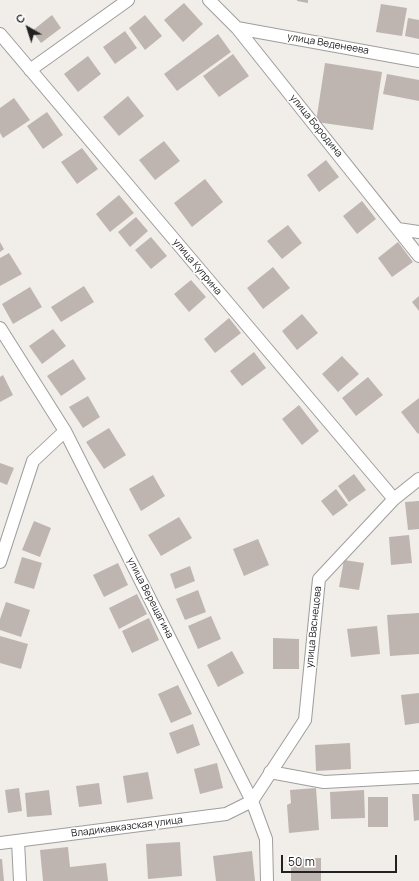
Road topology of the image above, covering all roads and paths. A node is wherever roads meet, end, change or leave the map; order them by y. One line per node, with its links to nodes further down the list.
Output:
1 (128, 0): 6 (street)
2 (209, 0): 3 (street, улица Бородина)
3 (237, 28): 5 (street, улица Веденеева); 7 (street, улица Бородина)
4 (0, 34): 6 (street, улица Куприна)
5 (419, 61)
6 (30, 70): 13 (street, улица Куприна)
7 (398, 229): 8 (street); 9 (street, улица Бородина)
8 (419, 232)
9 (419, 256)
10 (0, 328): 11 (street, улица Верещагина)
11 (66, 431): 14 (street); 17 (street, улица Верещагина)
12 (419, 479): 13 (street, улица Васнецова)
13 (394, 499): 15 (street, улица Васнецова)
14 (0, 562)
15 (270, 772): 16 (street); 17 (street, улица Васнецова)
16 (419, 776)
17 (252, 800): 18 (street, Владикавказская улица); 21 (street, улица Верещагина)
18 (18, 842): 19 (street, Владикавказская улица); 20 (street)
19 (0, 843)
20 (20, 881)
21 (267, 881)

